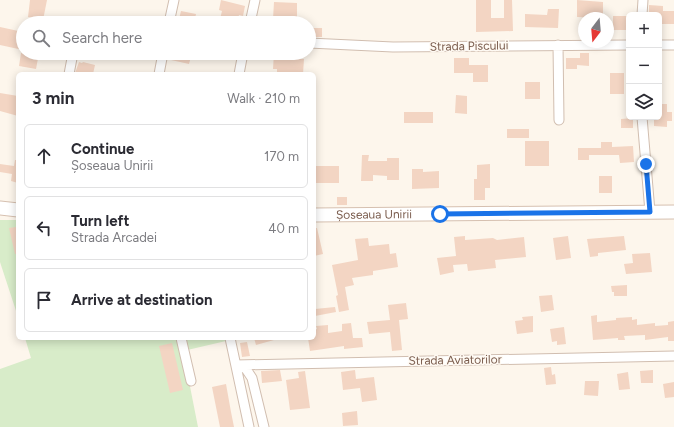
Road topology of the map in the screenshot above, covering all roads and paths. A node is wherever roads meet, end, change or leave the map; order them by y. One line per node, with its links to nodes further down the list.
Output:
1 (174, 0): 5 (street)
2 (255, 0): 6 (street)
3 (643, 0): 4 (street)
4 (642, 12)
5 (171, 16)
6 (252, 16)
7 (316, 43): 8 (street, Strada Piscului)
8 (558, 45): 9 (street, Strada Piscului); 18 (street)
9 (626, 45)
10 (662, 45): 11 (street)
11 (674, 45)
12 (72, 60): 15 (street)
13 (162, 60): 16 (street)
14 (242, 60): 17 (street)
15 (69, 72)
16 (159, 72)
17 (239, 72)
18 (559, 120)
19 (642, 120): 22 (street)
20 (0, 208): 21 (main road)
21 (16, 210)
22 (650, 212): 23 (main road, Șoseaua Unirii); 24 (main road, Șoseaua Unirii)
23 (674, 212)
24 (316, 215)
25 (181, 340): 29 (street)
26 (230, 340): 28 (street)
27 (674, 356): 28 (street, Strada Aviatorilor)
28 (236, 365): 30 (street); 31 (street)
29 (191, 381)
30 (249, 427)
31 (264, 427)

